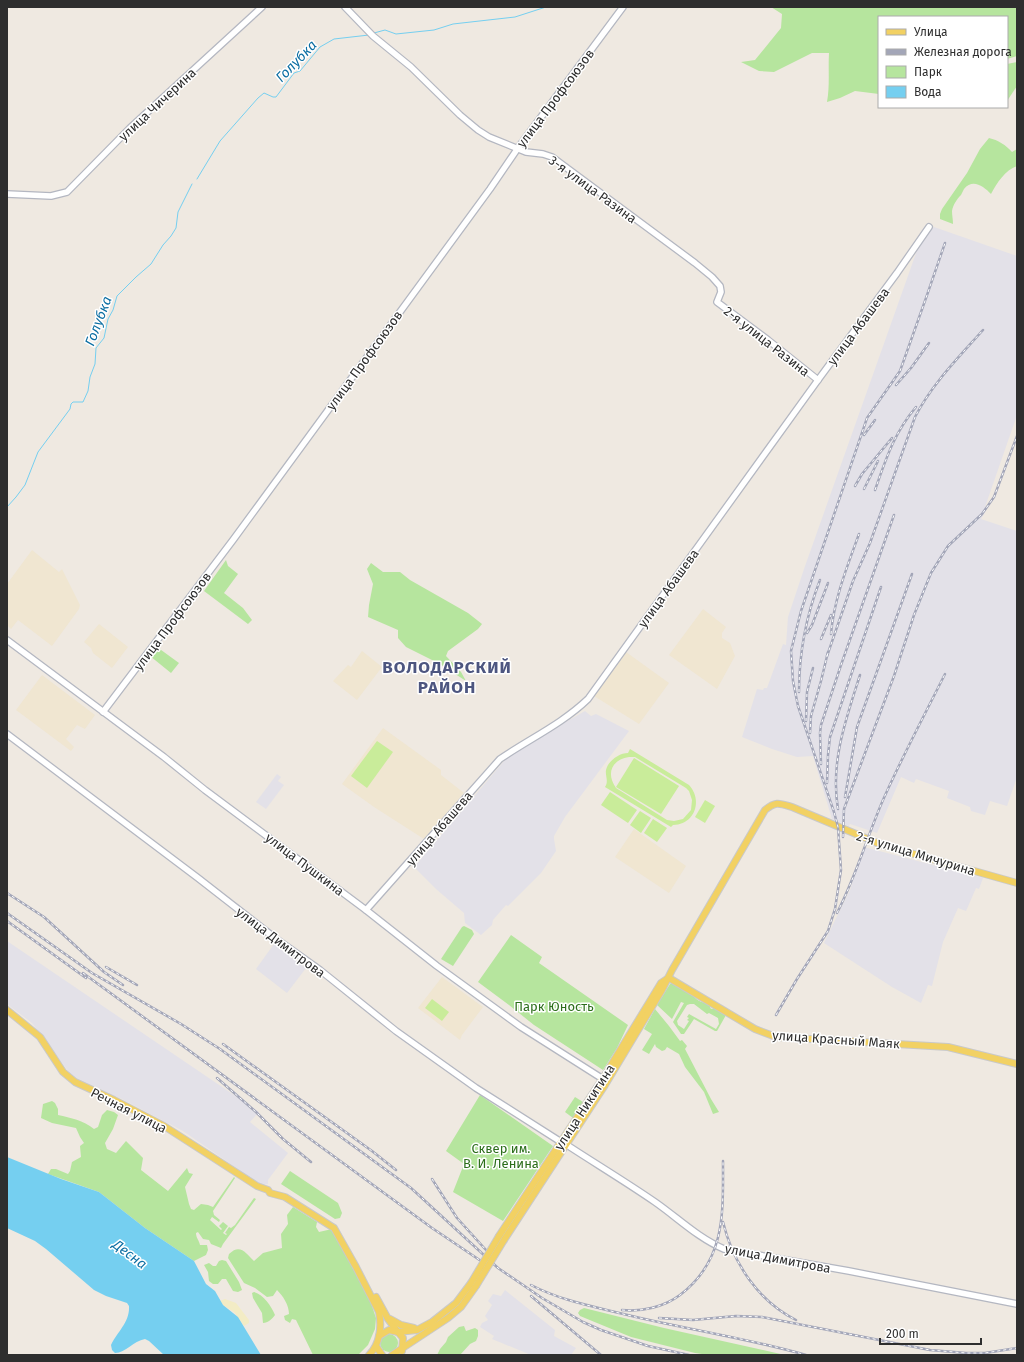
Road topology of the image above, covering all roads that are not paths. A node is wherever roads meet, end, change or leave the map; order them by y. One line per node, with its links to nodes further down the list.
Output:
1 (262, 7): 5 (street, улица Чичерина)
2 (345, 7): 4 (street, 3-я улица Разина)
3 (623, 7): 4 (street, улица Профсоюзов)
4 (518, 148): 7 (street, 3-я улица Разина); 10 (street, улица Профсоюзов)
5 (7, 194)
6 (929, 226): 8 (street, улица Абашева)
7 (717, 302): 8 (street, 2-я улица Разина)
8 (818, 380): 14 (street, улица Абашева)
9 (7, 640): 10 (street, улица Пушкина)
10 (103, 712): 14 (street, улица Пушкина)
11 (7, 734): 19 (street, улица Димитрова)
12 (772, 804): 13 (main road, 2-я улица Мичурина); 15 (main road, улица Никитина)
13 (1017, 883)
14 (366, 910): 18 (street, улица Пушкина)
15 (669, 978): 17 (main road, улица Красный Маяк); 18 (main road, улица Никитина)
16 (7, 1010): 20 (main road, Речная улица)
17 (1017, 1064)
18 (605, 1080): 19 (main road, улица Никитина)
19 (564, 1144): 21 (main road, улица Никитина, bridge); 22 (street, улица Димитрова)
20 (268, 1190): 23 (main road, Речная улица); 26 (main road, Речная улица)
21 (473, 1284): 24 (main road); 28 (main road)
22 (1017, 1304)
23 (388, 1319): 24 (main road); 25 (main road, Речная улица)
24 (432, 1322): 25 (main road)
25 (397, 1332): 26 (main road); 28 (main road)
26 (379, 1336): 27 (main road, Речная улица)
27 (376, 1346): 29 (main road); 30 (main road)
28 (402, 1352): 31 (main road)
29 (369, 1355)
30 (382, 1355)
31 (392, 1355)

